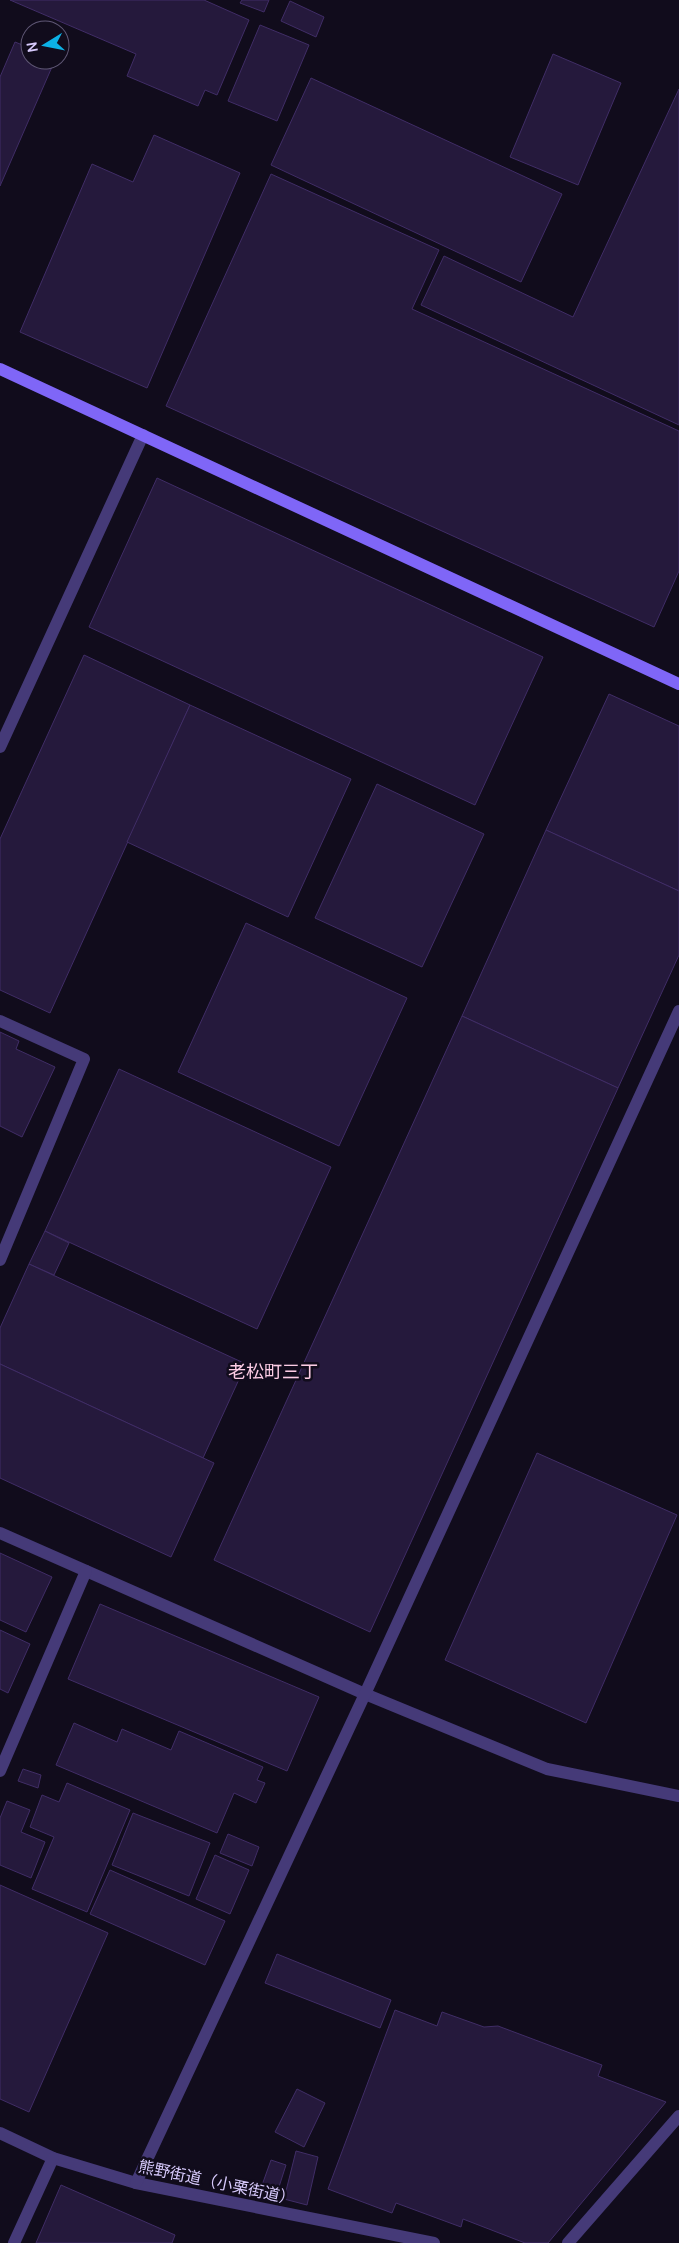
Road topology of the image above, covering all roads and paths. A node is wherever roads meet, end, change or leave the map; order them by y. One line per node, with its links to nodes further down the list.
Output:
1 (0, 369): 2 (street)
2 (143, 435): 3 (street); 4 (street)
3 (679, 684)
4 (0, 746)
5 (679, 1011): 10 (street)
6 (0, 1021): 7 (street)
7 (0, 1260)
8 (0, 1533): 9 (street)
9 (86, 1571): 10 (street); 11 (street)
10 (365, 1694): 12 (street); 16 (street)
11 (0, 1771)
12 (679, 1796)
13 (679, 2116): 19 (street)
14 (0, 2134): 15 (street, 熊野街道（小栗街道）)
15 (53, 2158): 16 (street, 熊野街道（小栗街道）); 17 (street)
16 (136, 2183): 18 (street, 熊野街道（小栗街道）)
17 (14, 2243)
18 (434, 2243)
19 (568, 2243)

